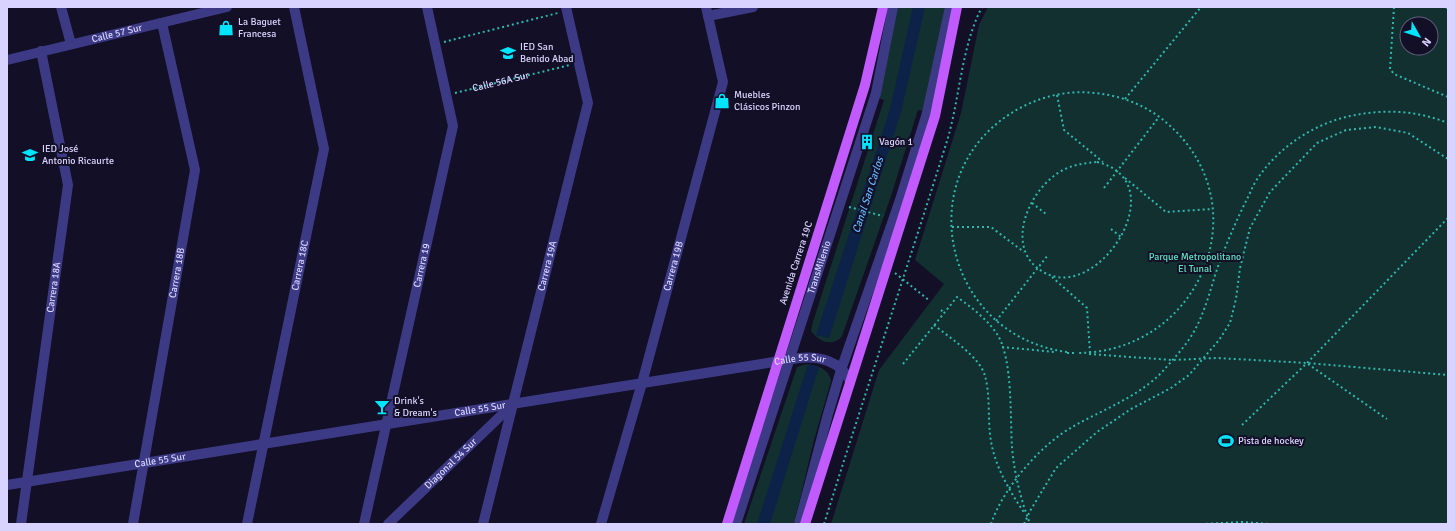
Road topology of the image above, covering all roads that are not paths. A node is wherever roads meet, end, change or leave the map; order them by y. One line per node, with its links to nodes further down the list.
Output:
1 (61, 7): 13 (street)
2 (227, 7): 12 (street, Calle 57 Sur)
3 (294, 7): 23 (street, Carrera 18C)
4 (427, 7): 22 (street, Carrera 19)
5 (753, 7): 11 (street)
6 (883, 7): 17 (main road, Avenida Carrera 19C)
7 (893, 7): 16 (street, TransMilenio)
8 (950, 7): 18 (street)
9 (957, 7): 19 (main road)
10 (566, 9): 21 (street, Carrera 19A)
11 (707, 12): 20 (street, Carrera 19B)
12 (162, 22): 13 (street, Calle 57 Sur); 24 (street, Carrera 18B)
13 (71, 44): 14 (street, Calle 57 Sur)
14 (41, 51): 15 (street, Calle 57 Sur); 25 (street, Carrera 18A)
15 (7, 60)
16 (789, 359): 17 (street, Calle 55 Sur); 18 (street, Calle 55 Sur); 35 (street, TransMilenio)
17 (778, 361): 20 (street, Calle 55 Sur); 34 (main road, Avenida Carrera 19C)
18 (842, 370): 19 (street, Calle 55 Sur); 36 (street)
19 (850, 381): 37 (main road)
20 (642, 383): 21 (street, Calle 55 Sur); 33 (street, Carrera 19B)
21 (514, 404): 22 (street, Calle 55 Sur); 31 (street, Diagonal 54 Sur); 32 (street, Carrera 19A)
22 (388, 424): 23 (street, Calle 55 Sur); 30 (street, Carrera 19)
23 (263, 443): 24 (street, Calle 55 Sur); 29 (street, Carrera 18C)
24 (144, 463): 25 (street, Calle 55 Sur); 28 (street, Carrera 18B)
25 (26, 482): 26 (street, Calle 55 Sur); 27 (street, Carrera 18A)
26 (7, 485)
27 (21, 524)
28 (133, 524)
29 (247, 524)
30 (364, 524)
31 (388, 524)
32 (483, 524)
33 (601, 524)
34 (727, 524)
35 (736, 524)
36 (799, 524)
37 (805, 524)

